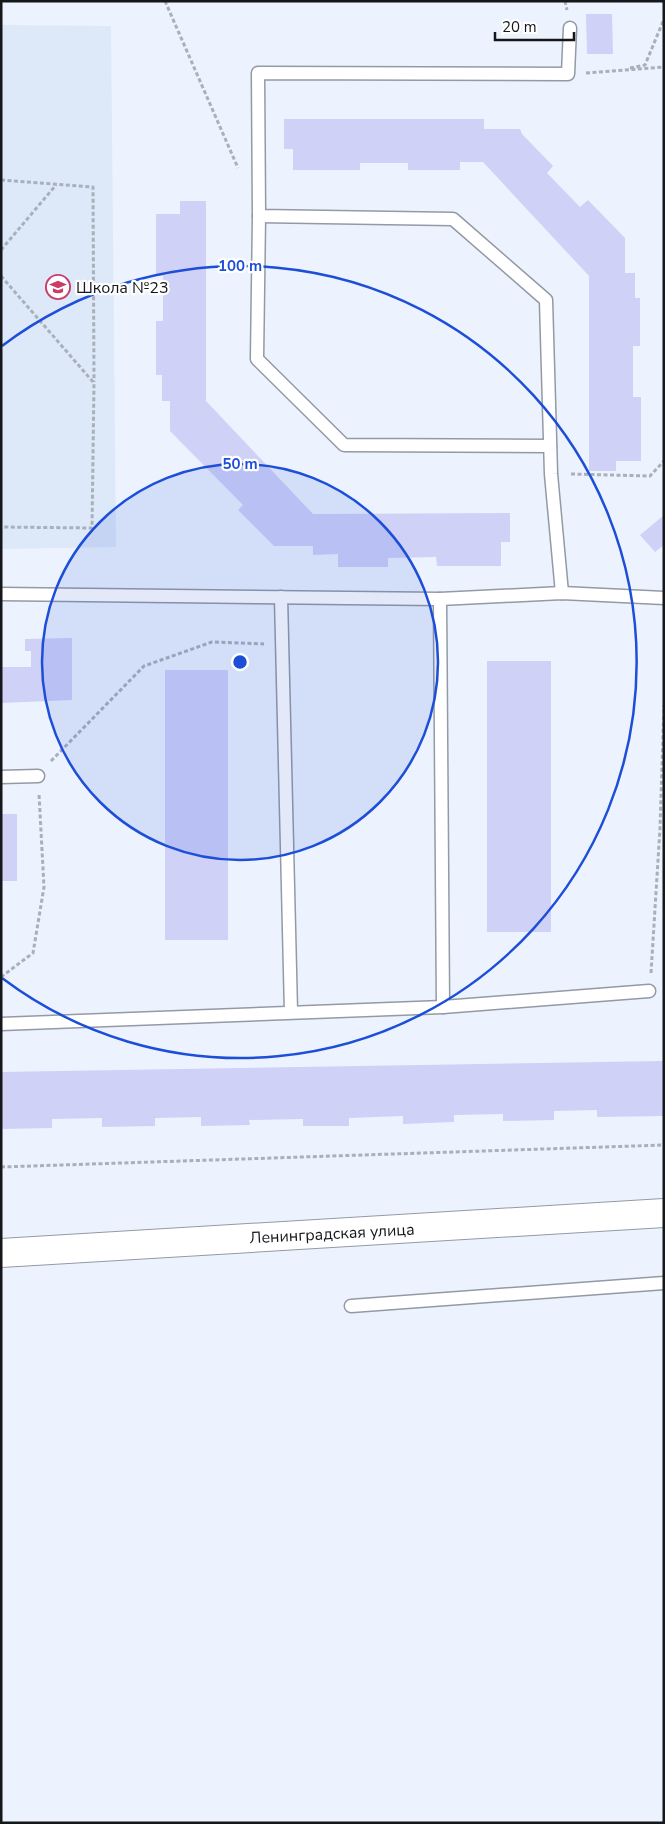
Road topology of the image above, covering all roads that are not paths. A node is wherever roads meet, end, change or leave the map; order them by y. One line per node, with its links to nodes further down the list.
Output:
1 (570, 28): 2 (lane)
2 (259, 216): 3 (lane); 3 (lane)
3 (550, 446): 4 (lane)
4 (562, 593): 7 (lane); 8 (lane)
5 (1, 594): 6 (lane)
6 (281, 597): 8 (lane); 13 (lane)
7 (664, 598)
8 (440, 599): 12 (lane)
9 (38, 776): 10 (lane)
10 (1, 777)
11 (649, 991): 12 (lane)
12 (443, 1007): 13 (lane)
13 (291, 1012): 14 (lane)
14 (1, 1024)
15 (664, 1213): 16 (street, Ленинградская улица)
16 (1, 1253)
17 (664, 1283): 18 (lane)
18 (351, 1306)

